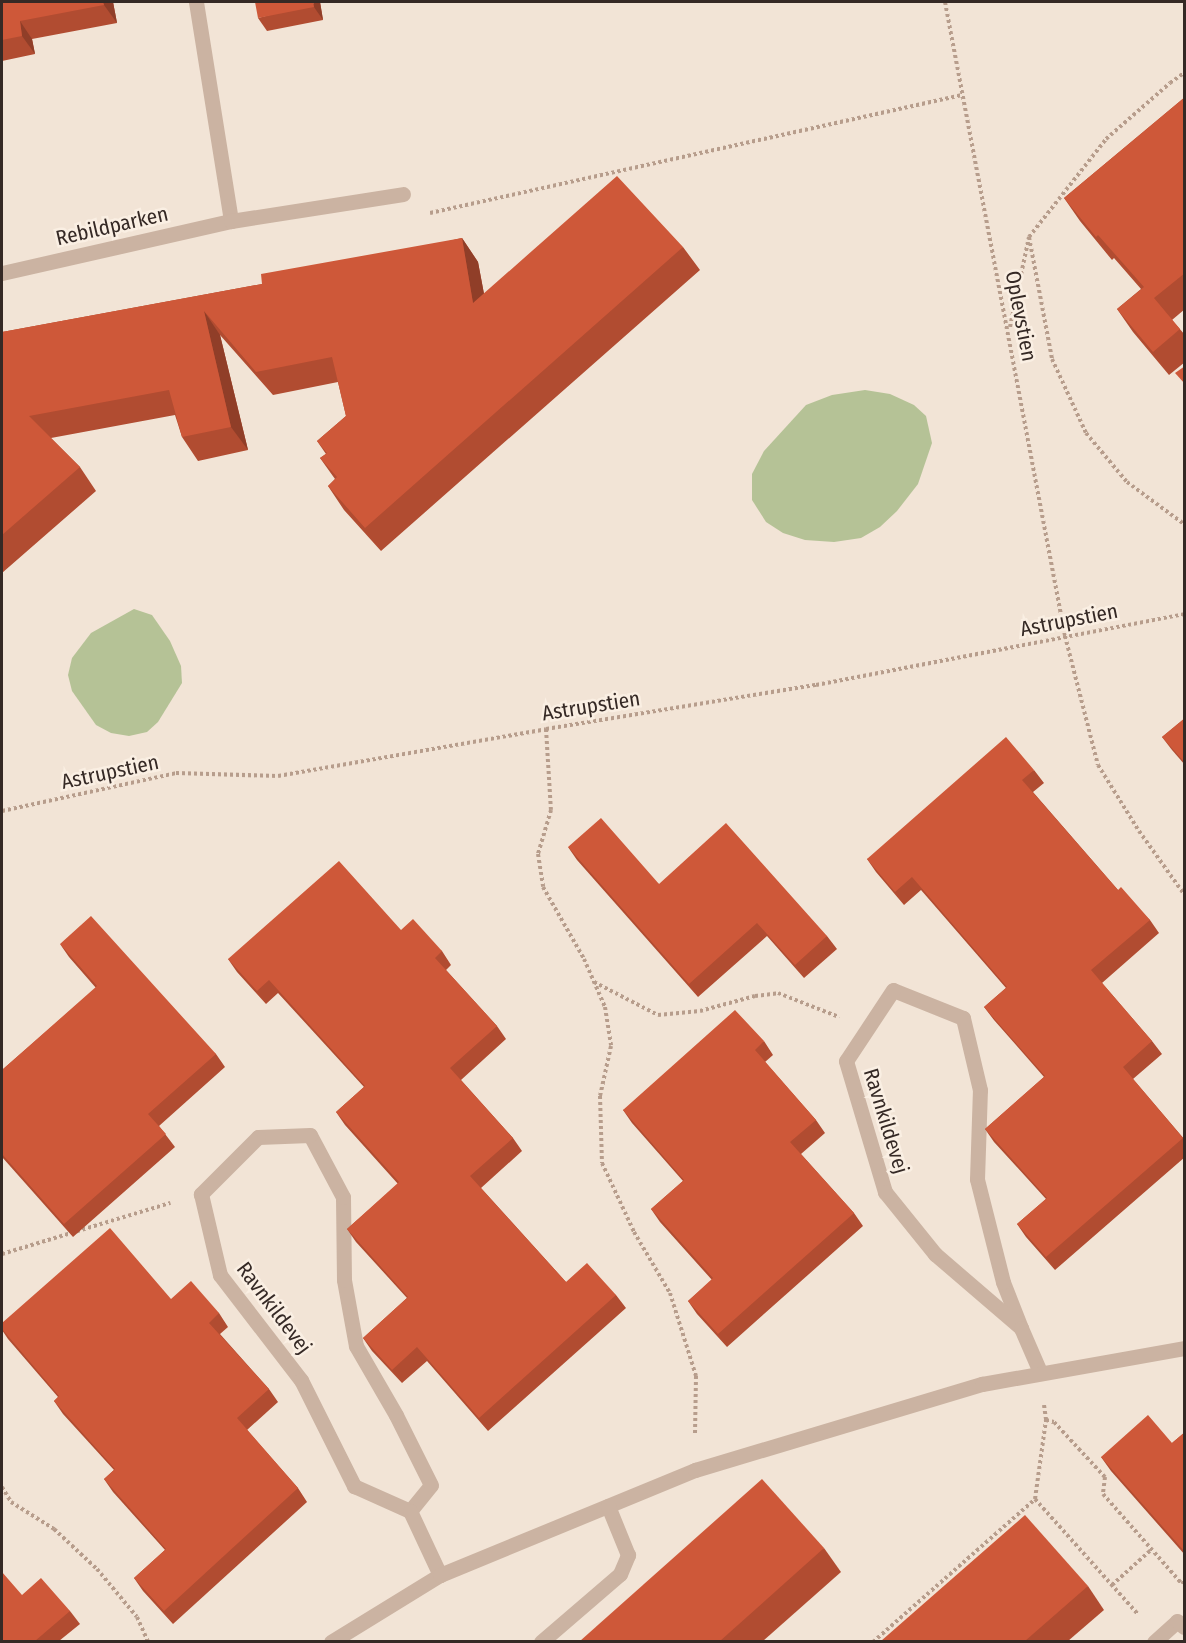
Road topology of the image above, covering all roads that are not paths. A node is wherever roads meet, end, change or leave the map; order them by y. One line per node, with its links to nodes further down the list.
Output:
1 (196, 2): 3 (street)
2 (403, 194): 3 (street, Rebildparken)
3 (231, 221): 4 (street, Rebildparken)
4 (2, 273)
5 (1021, 1328): 5 (street, Ravnkildevej); 7 (street, Ravnkildevej)
6 (1185, 1348): 7 (street)
7 (1041, 1372): 8 (street)
8 (608, 1506): 10 (street); 14 (street)
9 (410, 1511): 9 (street, Ravnkildevej); 10 (street)
10 (440, 1575): 13 (street)
11 (1185, 1627): 12 (street)
12 (1157, 1639)
13 (331, 1641)
14 (542, 1641)

